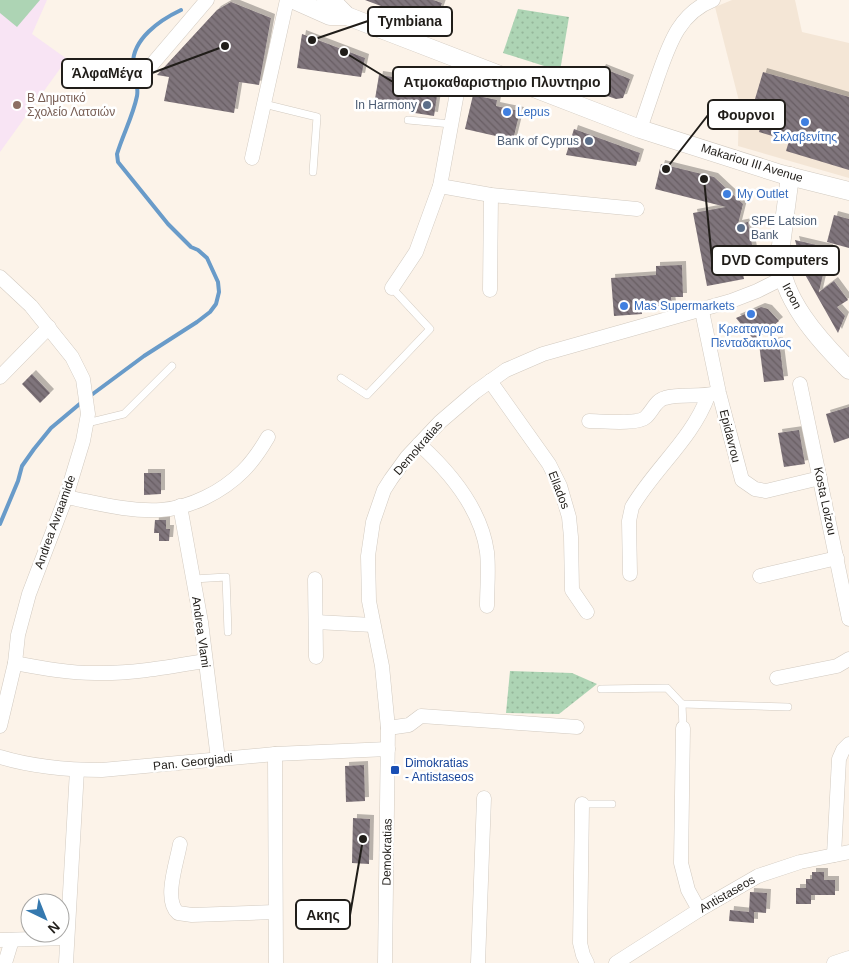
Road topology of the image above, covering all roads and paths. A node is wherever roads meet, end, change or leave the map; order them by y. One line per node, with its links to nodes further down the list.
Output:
1 (208, 0): 8 (street)
2 (287, 0): 9 (street)
3 (294, 0): 6 (street, Makariou III Avenue)
4 (326, 0): 6 (street, Makariou III Avenue)
5 (711, 0): 12 (street)
6 (347, 16): 7 (street, Makariou III Avenue)
7 (463, 60): 11 (street); 12 (street, Makariou III Avenue)
8 (143, 75)
9 (264, 104): 13 (street); 14 (lane)
10 (408, 120): 11 (lane)
11 (451, 124): 16 (street)
12 (640, 128): 15 (street, Makariou III Avenue)
13 (252, 158)
14 (313, 172)
15 (790, 176): 17 (street, Makariou III Avenue); 21 (street, Iroon)
16 (440, 186): 18 (street); 22 (street)
17 (849, 191)
18 (491, 194): 19 (street); 23 (street)
19 (637, 209)
20 (0, 277): 25 (street, Andrea Avraamide)
21 (783, 278): 24 (street, Demokratias); 27 (street, Iroon)
22 (392, 288): 29 (lane)
23 (490, 290)
24 (702, 310): 30 (street, Demokratias); 32 (street, Epidavrou)
25 (48, 327): 28 (street); 34 (street, Andrea Avraamide)
26 (172, 366): 34 (lane)
27 (849, 370)
28 (0, 377)
29 (341, 378)
30 (490, 381): 36 (street, Demokratias); 46 (street, Ellados)
31 (800, 384): 37 (street, Kosta Loizou)
32 (714, 394): 33 (street); 37 (street, Epidavrou); 41 (street)
33 (589, 420)
34 (87, 423): 38 (street, Andrea Avraamide)
35 (268, 437): 39 (street)
36 (419, 444): 45 (street); 49 (street, Demokratias)
37 (820, 478): 40 (street, Kosta Loizou)
38 (66, 497): 39 (street); 54 (street, Andrea Avraamide)
39 (180, 506): 43 (street, Andrea Vlami)
40 (837, 558): 42 (street); 47 (street, Kosta Loizou)
41 (630, 574)
42 (760, 576)
43 (194, 579): 50 (lane); 53 (street, Andrea Vlami)
44 (315, 579): 48 (street)
45 (487, 606)
46 (587, 612)
47 (849, 619)
48 (316, 622): 49 (street); 51 (street)
49 (373, 625): 61 (street, Demokratias)
50 (228, 632)
51 (316, 657)
52 (849, 659): 55 (street)
53 (205, 661): 54 (street); 67 (street, Andrea Vlami)
54 (16, 663): 59 (street, Andrea Avraamide)
55 (777, 678)
56 (601, 689): 57 (lane)
57 (682, 704): 58 (lane); 62 (lane)
58 (788, 708)
59 (0, 726)
60 (577, 727): 61 (street)
61 (388, 728): 64 (street, Demokratias)
62 (683, 728): 76 (street)
63 (849, 744): 74 (street)
64 (388, 749): 65 (street, Pan. Georgiadi); 85 (street, Demokratias)
65 (275, 754): 67 (street, Pan. Georgiadi); 77 (street)
66 (0, 757): 68 (street, Pan. Georgiadi)
67 (218, 759): 68 (street, Pan. Georgiadi)
68 (77, 770): 75 (street)
69 (484, 798): 86 (street)
70 (582, 804): 71 (lane); 87 (street)
71 (612, 804)
72 (180, 844): 77 (street)
73 (849, 852): 74 (street, Antistaseos)
74 (834, 855): 76 (street, Antistaseos)
75 (70, 893)
76 (698, 910): 88 (street, Antistaseos)
77 (275, 912): 84 (street)
78 (6, 940): 79 (street); 82 (street)
79 (20, 940)
80 (67, 943): 83 (street)
81 (849, 958): 89 (street)
82 (5, 963)
83 (66, 963)
84 (276, 963)
85 (385, 963)
86 (478, 963)
87 (587, 963)
88 (616, 963)
89 (834, 963)

